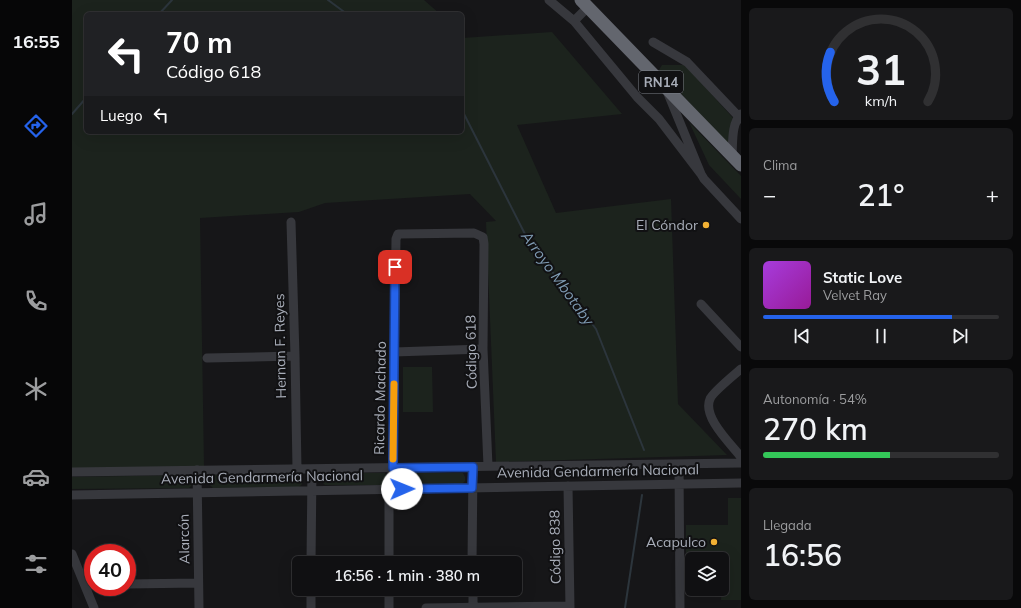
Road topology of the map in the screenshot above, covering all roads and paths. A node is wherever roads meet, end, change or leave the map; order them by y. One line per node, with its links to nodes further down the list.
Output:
1 (549, 0): 3 (street)
2 (584, 3): 3 (street); 5 (highway, RN14)
3 (574, 21): 8 (street)
4 (653, 42): 6 (street)
5 (664, 86): 7 (highway, RN14); 8 (street)
6 (740, 116): 7 (street)
7 (737, 160)
8 (701, 174): 9 (street)
9 (741, 219)
10 (291, 222): 16 (street, Hernan F. Reyes)
11 (398, 234): 14 (street, Código 618); 15 (street, Ricardo Machado)
12 (701, 304): 13 (street)
13 (741, 347)
14 (483, 349): 15 (street); 22 (street, Código 618)
15 (394, 352): 24 (street, Ricardo Machado)
16 (295, 356): 17 (street); 25 (street, Hernan F. Reyes)
17 (207, 358)
18 (741, 369): 19 (street)
19 (741, 457)
20 (741, 463): 21 (street, Avenida Gendarmería Nacional)
21 (679, 464): 22 (street, Avenida Gendarmería Nacional); 30 (street)
22 (488, 466): 23 (street, Avenida Gendarmería Nacional)
23 (473, 467): 24 (street, Avenida Gendarmería Nacional); 32 (street)
24 (393, 468): 26 (street, Avenida Gendarmería Nacional); 33 (street, Ricardo Machado)
25 (297, 469): 26 (street, Avenida Gendarmería Nacional); 27 (street, Avenida Gendarmería Nacional)
26 (312, 469): 34 (street)
27 (197, 470): 28 (street, Avenida Gendarmería Nacional); 35 (street, Alarcón)
28 (72, 472)
29 (741, 483): 30 (street, Avenida Gendarmería Nacional)
30 (678, 484): 31 (street, Avenida Gendarmería Nacional); 55 (street)
31 (568, 486): 32 (street, Avenida Gendarmería Nacional); 48 (street, Código 838)
32 (472, 488): 33 (street, Avenida Gendarmería Nacional); 40 (street)
33 (389, 489): 34 (street, Avenida Gendarmería Nacional); 39 (street, Ricardo Machado)
34 (311, 491): 35 (street, Avenida Gendarmería Nacional); 38 (street)
35 (198, 493): 36 (street, Avenida Gendarmería Nacional); 42 (street, Alarcón)
36 (72, 495)
37 (72, 554): 41 (street)
38 (311, 556)
39 (389, 556)
40 (472, 556)
41 (84, 575)
42 (198, 583): 43 (street); 50 (street, Alarcón)
43 (136, 584)
44 (92, 596): 49 (street)
45 (311, 596): 51 (street)
46 (389, 596): 52 (street)
47 (472, 596): 54 (street)
48 (570, 607): 54 (street)
49 (94, 608)
50 (199, 608)
51 (311, 608)
52 (389, 608)
53 (426, 608): 54 (street)
54 (473, 608)
55 (680, 608)

